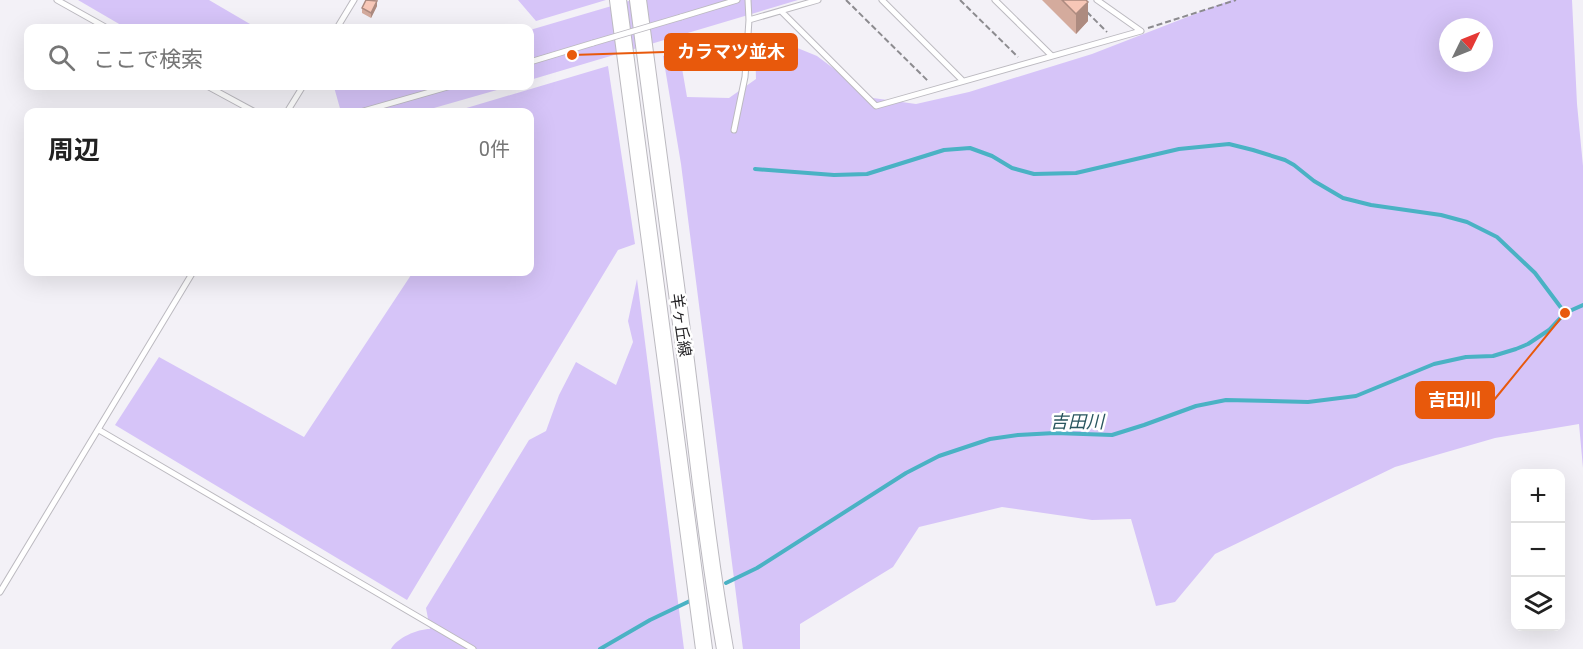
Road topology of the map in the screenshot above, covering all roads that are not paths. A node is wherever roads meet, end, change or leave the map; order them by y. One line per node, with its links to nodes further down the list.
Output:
1 (57, 0): 13 (lane)
2 (354, 0): 14 (lane)
3 (618, 0): 29 (main road, 羊ヶ丘線)
4 (638, 0): 30 (main road, 羊ヶ丘線)
5 (737, 0): 16 (lane, bridge)
6 (748, 0): 12 (lane)
7 (818, 0): 11 (lane)
8 (882, 0): 17 (lane)
9 (995, 0): 15 (lane)
10 (1097, 0): 15 (lane)
11 (781, 11): 12 (lane); 17 (lane)
12 (749, 20): 24 (lane)
13 (100, 24)
14 (339, 24)
15 (1052, 56): 17 (lane)
16 (534, 61)
17 (963, 81)
18 (214, 90): 21 (lane)
19 (301, 90): 22 (lane)
20 (437, 90): 23 (lane)
21 (248, 108)
22 (289, 108)
23 (374, 108)
24 (734, 130)
25 (191, 276): 26 (lane)
26 (99, 430): 27 (lane); 28 (lane)
27 (0, 592)
28 (473, 649)
29 (704, 649)
30 (725, 649)

